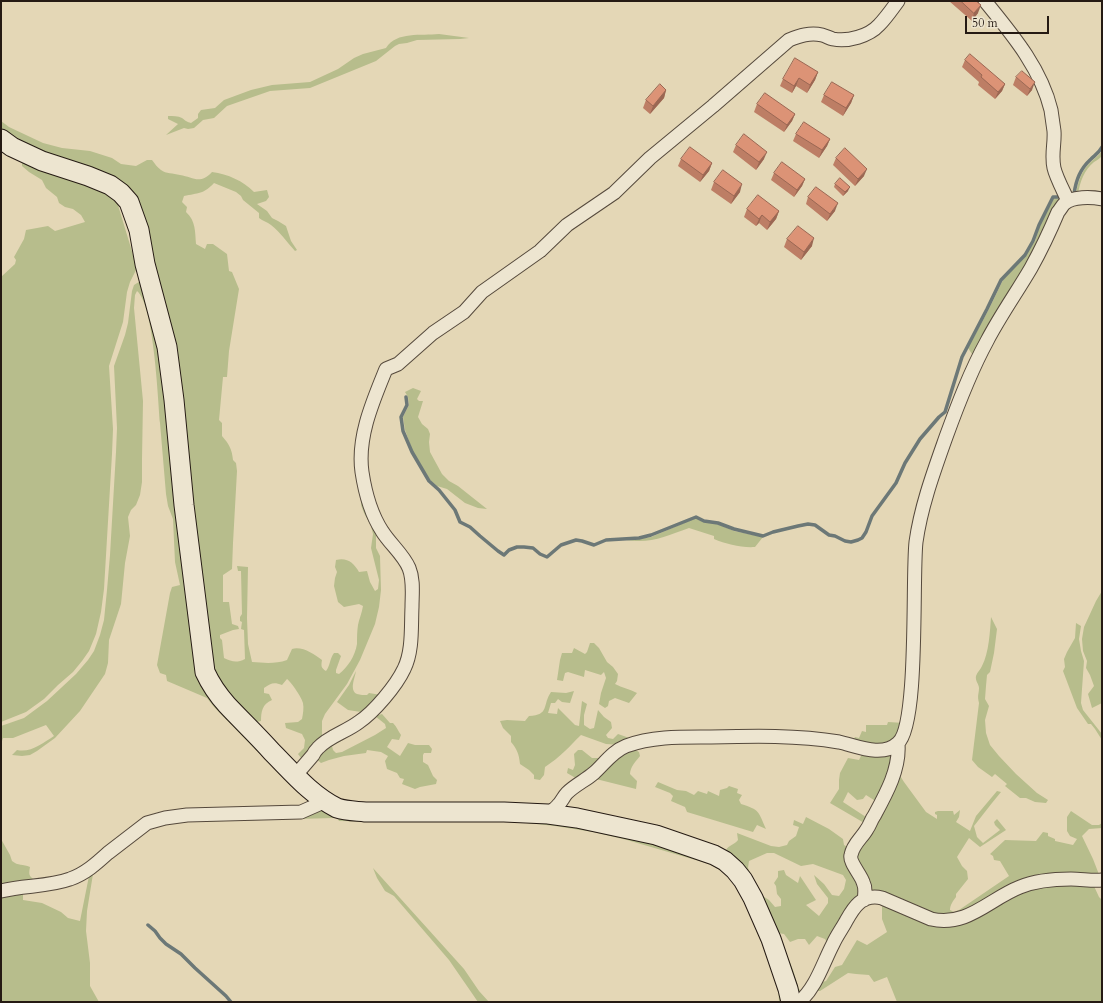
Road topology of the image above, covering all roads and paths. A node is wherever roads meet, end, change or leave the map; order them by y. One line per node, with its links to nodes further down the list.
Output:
1 (898, 1): 7 (street)
2 (985, 1): 5 (street)
3 (1, 139): 7 (main road)
4 (1102, 199): 5 (street)
5 (1068, 201): 6 (street)
6 (898, 744): 9 (street); 12 (street)
7 (295, 776): 8 (main road)
8 (326, 801): 9 (main road); 11 (street)
9 (548, 814): 13 (main road)
10 (1102, 880): 12 (street)
11 (1, 891)
12 (864, 900): 14 (street)
13 (791, 1002)
14 (798, 1002)

